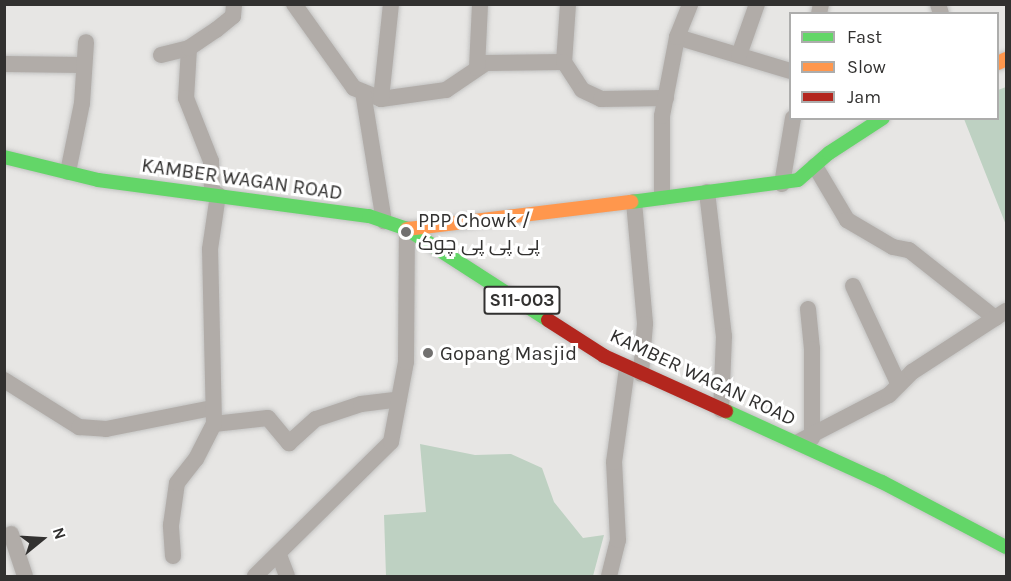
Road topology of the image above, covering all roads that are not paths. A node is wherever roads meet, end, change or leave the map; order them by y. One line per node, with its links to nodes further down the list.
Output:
1 (234, 4): 10 (street)
2 (391, 4): 20 (street)
3 (480, 4): 16 (street)
4 (568, 4): 13 (street)
5 (690, 4): 8 (street)
6 (757, 4): 12 (street)
7 (300, 5): 18 (street)
8 (677, 37): 12 (street); 19 (street)
9 (86, 42): 15 (street)
10 (189, 48): 11 (street); 28 (street)
11 (161, 55)
12 (739, 55): 17 (street)
13 (564, 62): 16 (street); 19 (street)
14 (4, 64): 15 (street)
15 (84, 65): 25 (street)
16 (477, 68): 20 (street)
17 (789, 71)
18 (363, 92): 20 (street); 31 (street)
19 (666, 98): 29 (street)
20 (381, 99)
21 (793, 120): 26 (street)
22 (880, 120): 24 (main road)
23 (5, 157): 25 (main road, KAMBER WAGAN ROAD / S11-003)
24 (815, 166): 26 (main road); 35 (street)
25 (68, 172): 28 (main road, KAMBER WAGAN ROAD / S11-003)
26 (782, 184): 27 (main road)
27 (707, 192): 29 (main road); 40 (street)
28 (215, 195): 31 (main road, KAMBER WAGAN ROAD / S11-003); 41 (street)
29 (662, 197): 30 (main road)
30 (634, 202): 32 (main road); 36 (street)
31 (384, 221): 32 (main road, KAMBER WAGAN ROAD / S11-003)
32 (407, 229): 36 (main road, KAMBER WAGAN ROAD / S11-003); 39 (street)
33 (853, 286): 38 (street)
34 (808, 309): 42 (street)
35 (1001, 314): 38 (street)
36 (634, 371): 40 (main road, KAMBER WAGAN ROAD / S11-003); 50 (street)
37 (4, 380): 41 (street)
38 (899, 385): 42 (street)
39 (399, 399): 41 (street); 45 (street)
40 (721, 410): 42 (main road, KAMBER WAGAN ROAD / S11-003)
41 (213, 416): 46 (street)
42 (805, 440): 44 (main road, KAMBER WAGAN ROAD / S11-003)
43 (11, 534): 47 (street)
44 (1006, 547)
45 (279, 555): 48 (street); 49 (street)
46 (173, 556)
47 (25, 576)
48 (255, 576)
49 (287, 576)
50 (609, 576)

